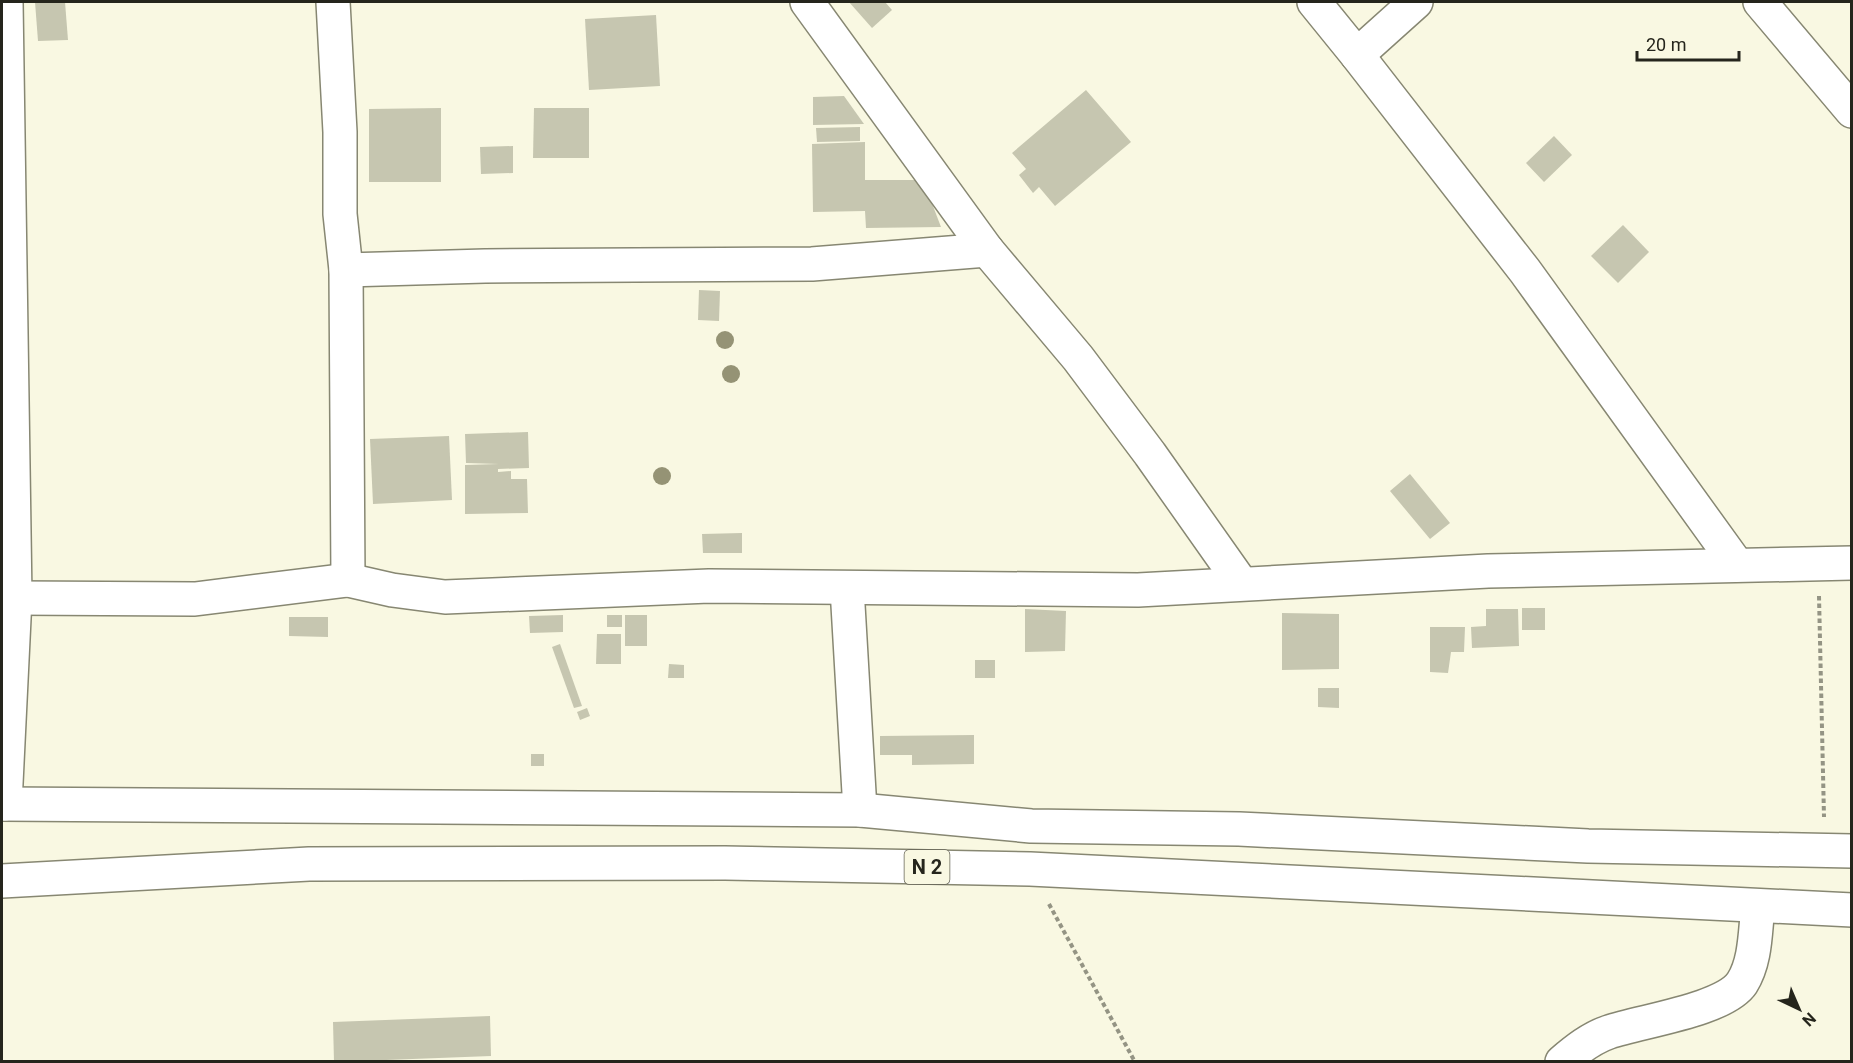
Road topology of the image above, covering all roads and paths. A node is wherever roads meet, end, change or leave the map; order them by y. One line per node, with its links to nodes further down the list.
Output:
1 (6, 2): 17 (street)
2 (333, 2): 10 (street)
3 (807, 2): 9 (street)
4 (1314, 2): 7 (street)
5 (1416, 2): 7 (street)
6 (1760, 2): 8 (street)
7 (1357, 55): 13 (street)
8 (1850, 104)
9 (987, 250): 10 (street); 15 (street)
10 (346, 270): 14 (street)
11 (1819, 562): 12 (street); 13 (street); 20 (path)
12 (1851, 563)
13 (1737, 565): 15 (street)
14 (348, 580): 16 (street); 17 (street)
15 (1241, 583): 16 (street)
16 (847, 588): 19 (street)
17 (15, 598): 18 (street)
18 (3, 804): 19 (street)
19 (860, 810): 20 (street)
20 (1838, 851)
21 (1030, 869): 22 (street, N 2); 23 (street, N 2); 25 (path)
22 (2, 881)
23 (1758, 906): 24 (street, N 2); 26 (street)
24 (1851, 910)
25 (1135, 1062)
26 (1562, 1062)

